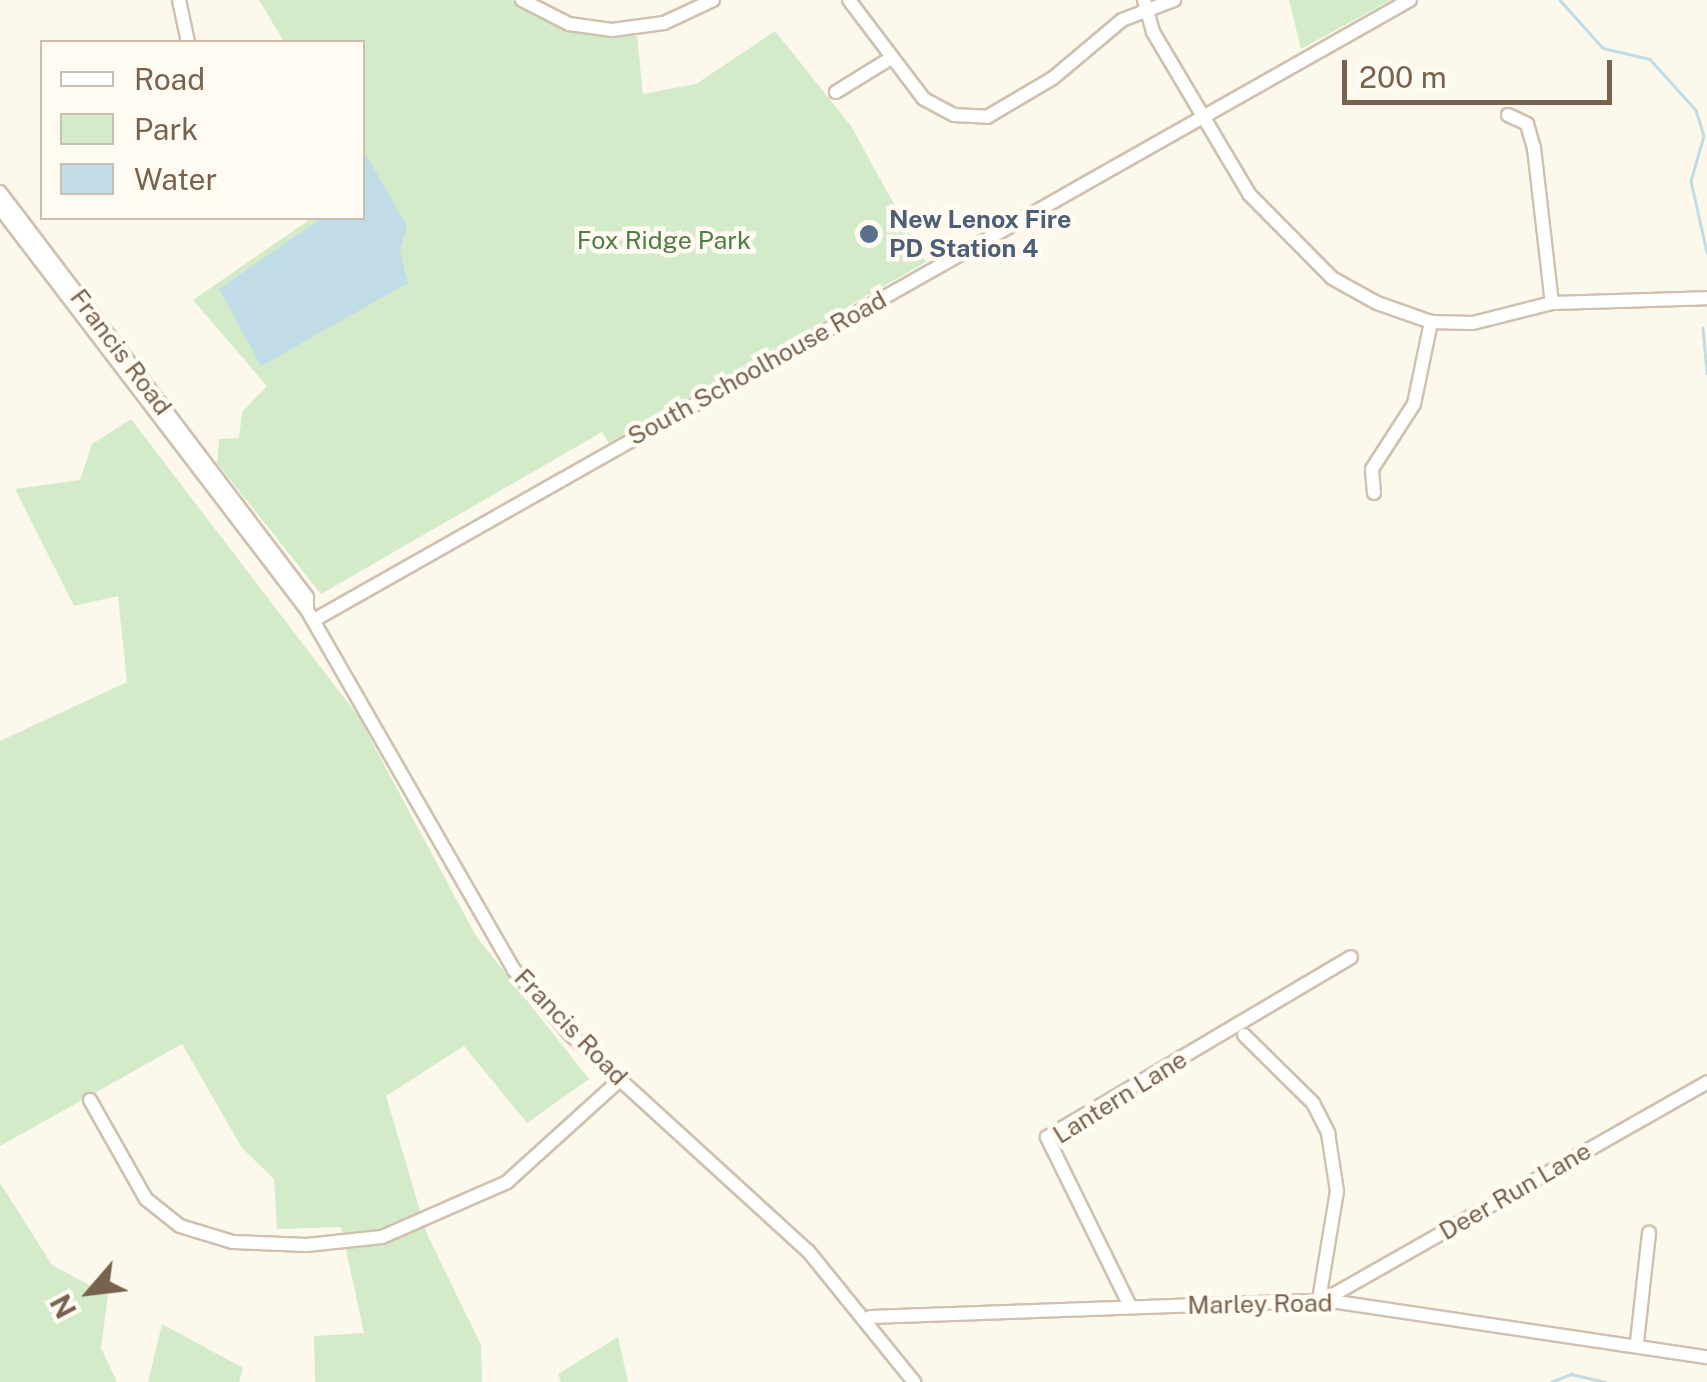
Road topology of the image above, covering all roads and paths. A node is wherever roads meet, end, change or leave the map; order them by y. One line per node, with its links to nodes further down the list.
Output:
1 (178, 0): 8 (street)
2 (522, 0): 3 (street)
3 (712, 0)
4 (849, 0): 9 (street)
5 (1174, 0): 7 (street)
6 (1410, 0): 11 (street, South Schoolhouse Road)
7 (1146, 7): 9 (street); 11 (street)
8 (188, 40)
9 (891, 58): 10 (street)
10 (836, 92)
11 (1206, 114): 17 (street); 19 (street, South Schoolhouse Road)
12 (1508, 115): 16 (street)
13 (0, 192): 19 (street, Francis Road)
14 (0, 208): 19 (street, Francis Road)
15 (1707, 298): 16 (street)
16 (1552, 302): 17 (street)
17 (1431, 322): 18 (street)
18 (1374, 492)
19 (310, 615): 22 (street, Francis Road)
20 (1351, 958): 27 (street, Lantern Lane)
21 (1244, 1035): 26 (street)
22 (620, 1080): 24 (street); 28 (street, Francis Road)
23 (1707, 1082): 26 (street, Deer Run Lane)
24 (90, 1100)
25 (1649, 1233): 29 (street)
26 (1321, 1300): 27 (street, Marley Road); 29 (street, Marley Road)
27 (1130, 1306): 28 (street, Marley Road)
28 (870, 1317): 31 (street, Francis Road)
29 (1638, 1342): 30 (street, Marley Road)
30 (1707, 1357)
31 (914, 1382)

